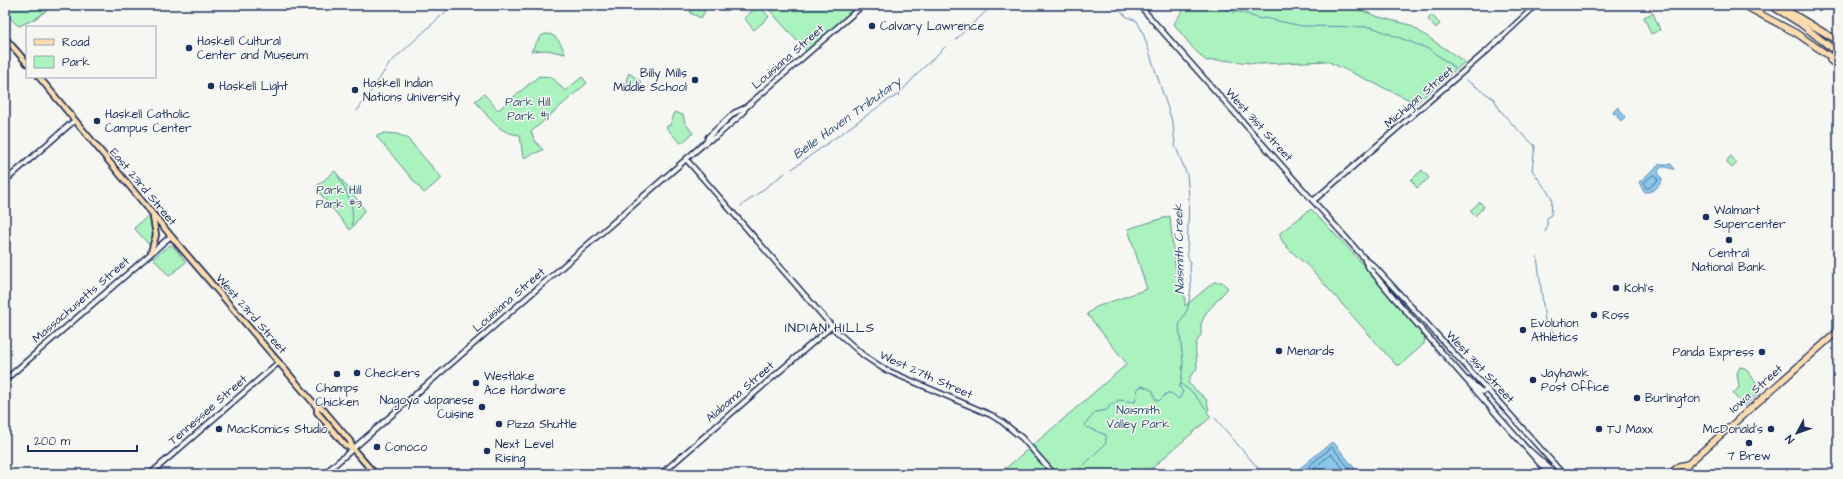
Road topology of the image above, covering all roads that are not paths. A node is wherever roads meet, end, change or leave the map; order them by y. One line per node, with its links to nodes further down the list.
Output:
1 (863, 5): 16 (main road, Louisiana Street)
2 (1139, 5): 18 (main road, West 31st Street)
3 (1536, 5): 18 (main road, Michigan Street)
4 (1743, 5): 7 (highway)
5 (1770, 5): 10 (highway)
6 (1777, 5): 9 (highway)
7 (1781, 25): 12 (highway); 13 (highway)
8 (5, 38): 11 (main road)
9 (1838, 41)
10 (1838, 53)
11 (26, 62)
12 (1838, 62)
13 (1838, 67)
14 (40, 78): 15 (main road, East 23rd Street)
15 (75, 120): 17 (main road); 19 (main road, East 23rd Street)
16 (686, 159): 23 (main road, West 27th Street); 30 (main road, Louisiana Street)
17 (5, 182)
18 (1313, 201): 22 (main road, West 31st Street)
19 (150, 212): 20 (main road, East 23rd Street); 21 (main road)
20 (170, 236): 21 (main road, Massachusetts Street); 25 (main road, West 23rd Street)
21 (151, 252): 27 (main road, Massachusetts Street)
22 (1364, 258): 26 (main road, West 31st Street); 28 (main road, West 31st Street)
23 (832, 326): 35 (main road, Alabama Street); 36 (main road, West 27th Street)
24 (1838, 331): 31 (highway, Iowa Street)
25 (279, 362): 30 (main road, West 23rd Street); 32 (main road, Tennessee Street)
26 (1463, 376): 28 (main road); 29 (main road, West 31st Street)
27 (5, 380)
28 (1488, 390): 39 (main road, West 31st Street)
29 (1525, 448): 37 (main road, West 31st Street); 38 (main road)
30 (353, 449): 33 (main road, Louisiana Street); 34 (main road, West 23rd Street)
31 (1688, 464): 40 (highway, Iowa Street); 41 (highway, Iowa Street)
32 (150, 474)
33 (324, 474)
34 (375, 474)
35 (661, 474)
36 (1054, 474)
37 (1549, 474)
38 (1556, 474)
39 (1562, 474)
40 (1670, 474)
41 (1682, 474)

